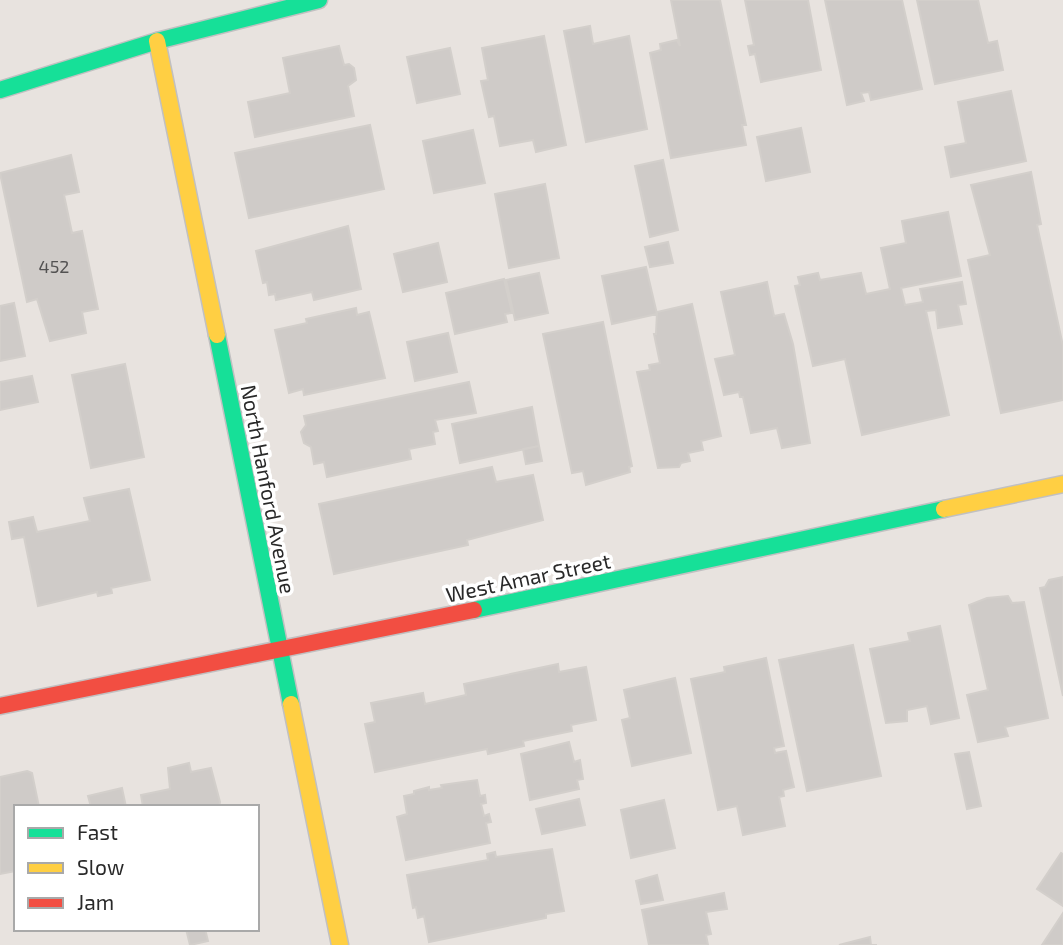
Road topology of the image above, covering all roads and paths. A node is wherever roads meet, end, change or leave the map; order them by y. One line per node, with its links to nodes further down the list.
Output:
1 (319, 0): 2 (street)
2 (157, 41): 3 (street); 5 (street, North Hanford Avenue)
3 (0, 90)
4 (1063, 484): 5 (street, West Amar Street)
5 (280, 651): 6 (street, West Amar Street); 7 (street, North Hanford Avenue)
6 (0, 706)
7 (340, 945)

